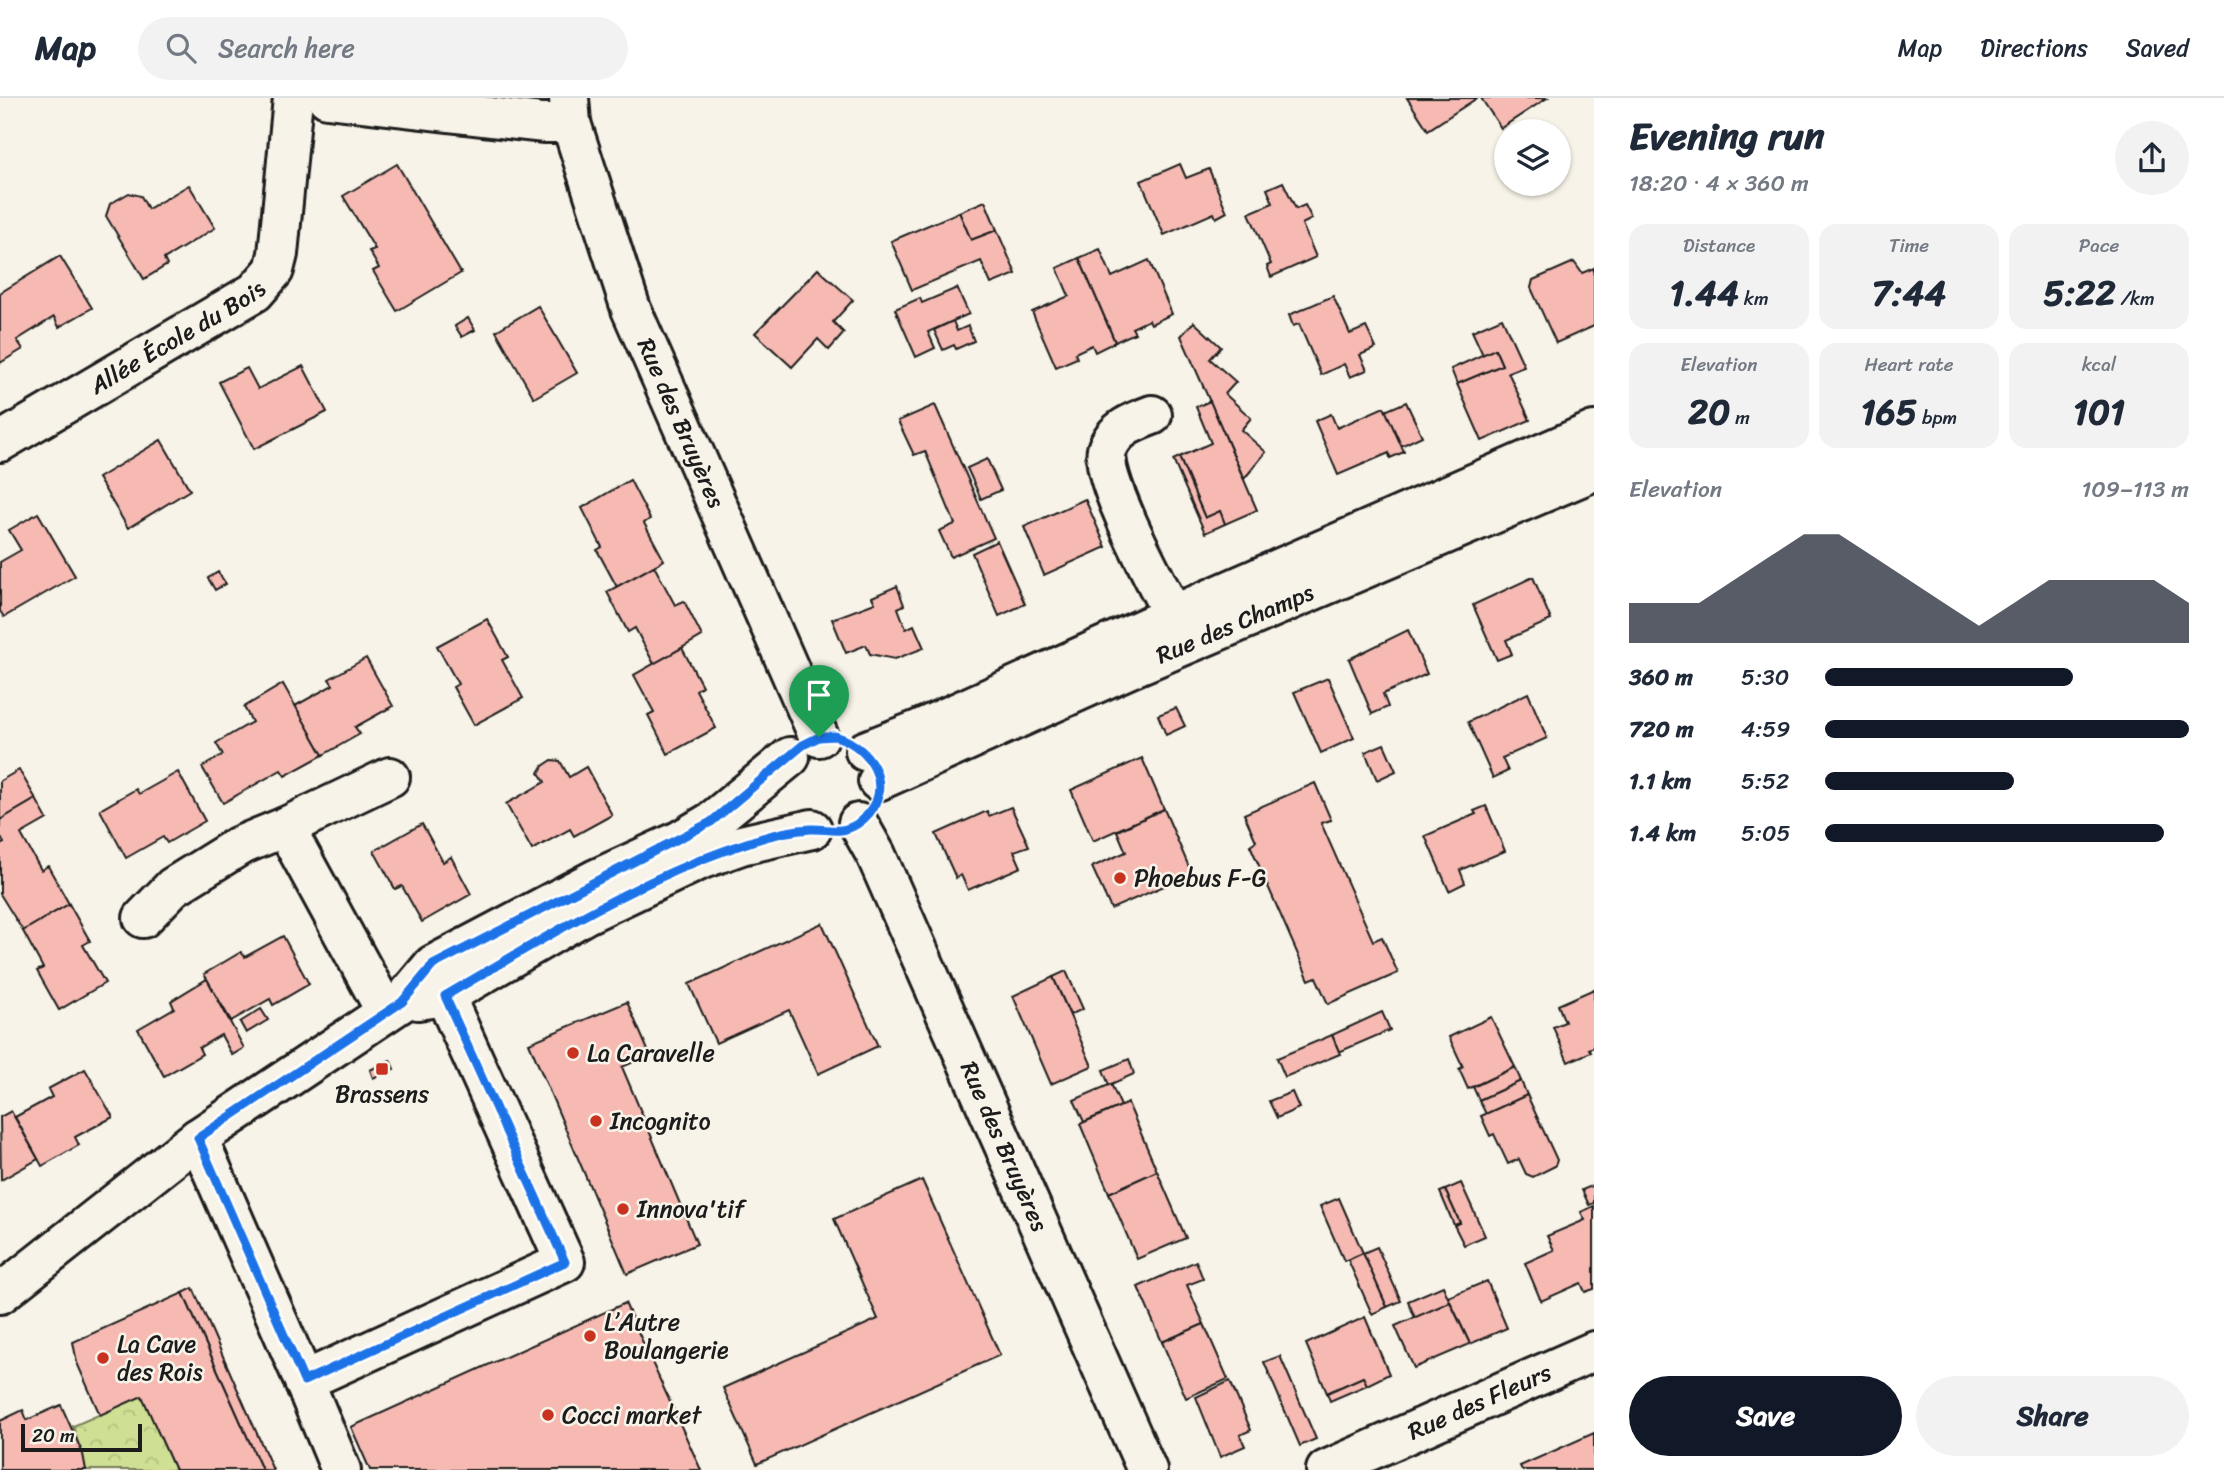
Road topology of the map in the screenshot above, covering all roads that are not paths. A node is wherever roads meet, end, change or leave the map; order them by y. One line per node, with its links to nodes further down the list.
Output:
1 (293, 98): 6 (street, Allée École du Bois)
2 (327, 98): 3 (street)
3 (570, 110): 9 (street, Rue des Bruyères)
4 (1152, 415): 8 (street, Rue des Champs)
5 (1594, 430): 8 (street, Rue des Champs)
6 (0, 442)
7 (1594, 471): 10 (street, Rue des Champs)
8 (1173, 615): 10 (street, Rue des Champs)
9 (805, 747): 10 (street); 14 (street); 17 (street)
10 (872, 766): 12 (street)
11 (390, 777): 13 (street)
12 (858, 823): 14 (street); 23 (street, Rue des Bruyères)
13 (285, 827): 15 (street); 17 (street)
14 (812, 829): 16 (street)
15 (143, 918)
16 (445, 996): 17 (street); 21 (street)
17 (394, 1007): 18 (street)
18 (198, 1138): 19 (street); 21 (street)
19 (0, 1294)
20 (1594, 1351): 24 (street, Rue des Fleurs)
21 (304, 1381): 22 (street)
22 (341, 1470)
23 (1147, 1470)
24 (1326, 1470)

